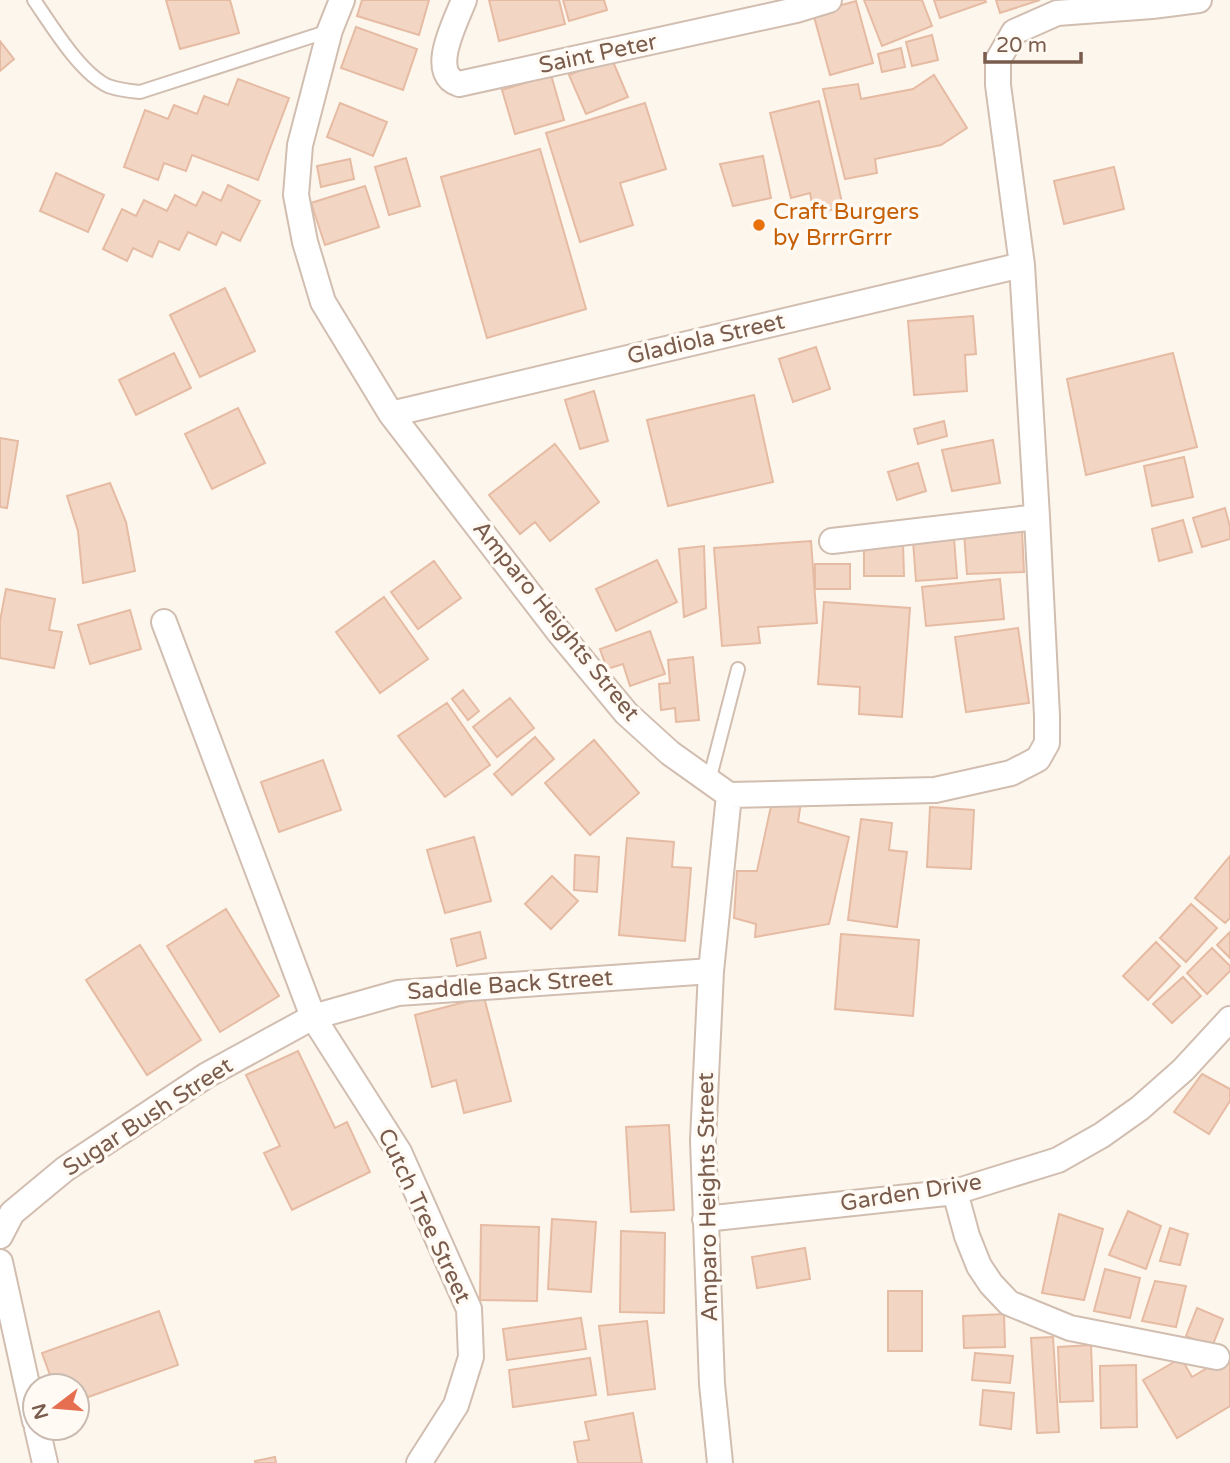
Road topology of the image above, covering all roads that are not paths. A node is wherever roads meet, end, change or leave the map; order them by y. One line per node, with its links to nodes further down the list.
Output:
1 (34, 0): 6 (lane)
2 (342, 0): 6 (street, Amparo Heights Street)
3 (464, 0): 4 (street, Saint Peter)
4 (829, 0)
5 (1199, 0): 7 (street)
6 (330, 30): 8 (street, Amparo Heights Street)
7 (1021, 265): 8 (street, Gladiola Street); 9 (street)
8 (391, 414): 13 (street, Amparo Heights Street)
9 (1037, 517): 10 (street); 13 (street)
10 (832, 541)
11 (164, 622): 15 (street, Cutch Tree Street)
12 (738, 669): 13 (lane)
13 (720, 788): 14 (street, Amparo Heights Street)
14 (711, 971): 15 (street, Saddle Back Street); 18 (street, Amparo Heights Street)
15 (313, 1017): 19 (street, Sugar Bush Street); 25 (street, Cutch Tree Street)
16 (1230, 1018): 17 (street, Garden Drive)
17 (955, 1192): 18 (street, Garden Drive); 21 (street)
18 (705, 1219): 26 (street, Amparo Heights Street)
19 (0, 1237)
20 (0, 1262): 22 (street)
21 (1217, 1357)
22 (24, 1372)
23 (40, 1442): 24 (street)
24 (44, 1463)
25 (419, 1463)
26 (720, 1463)

